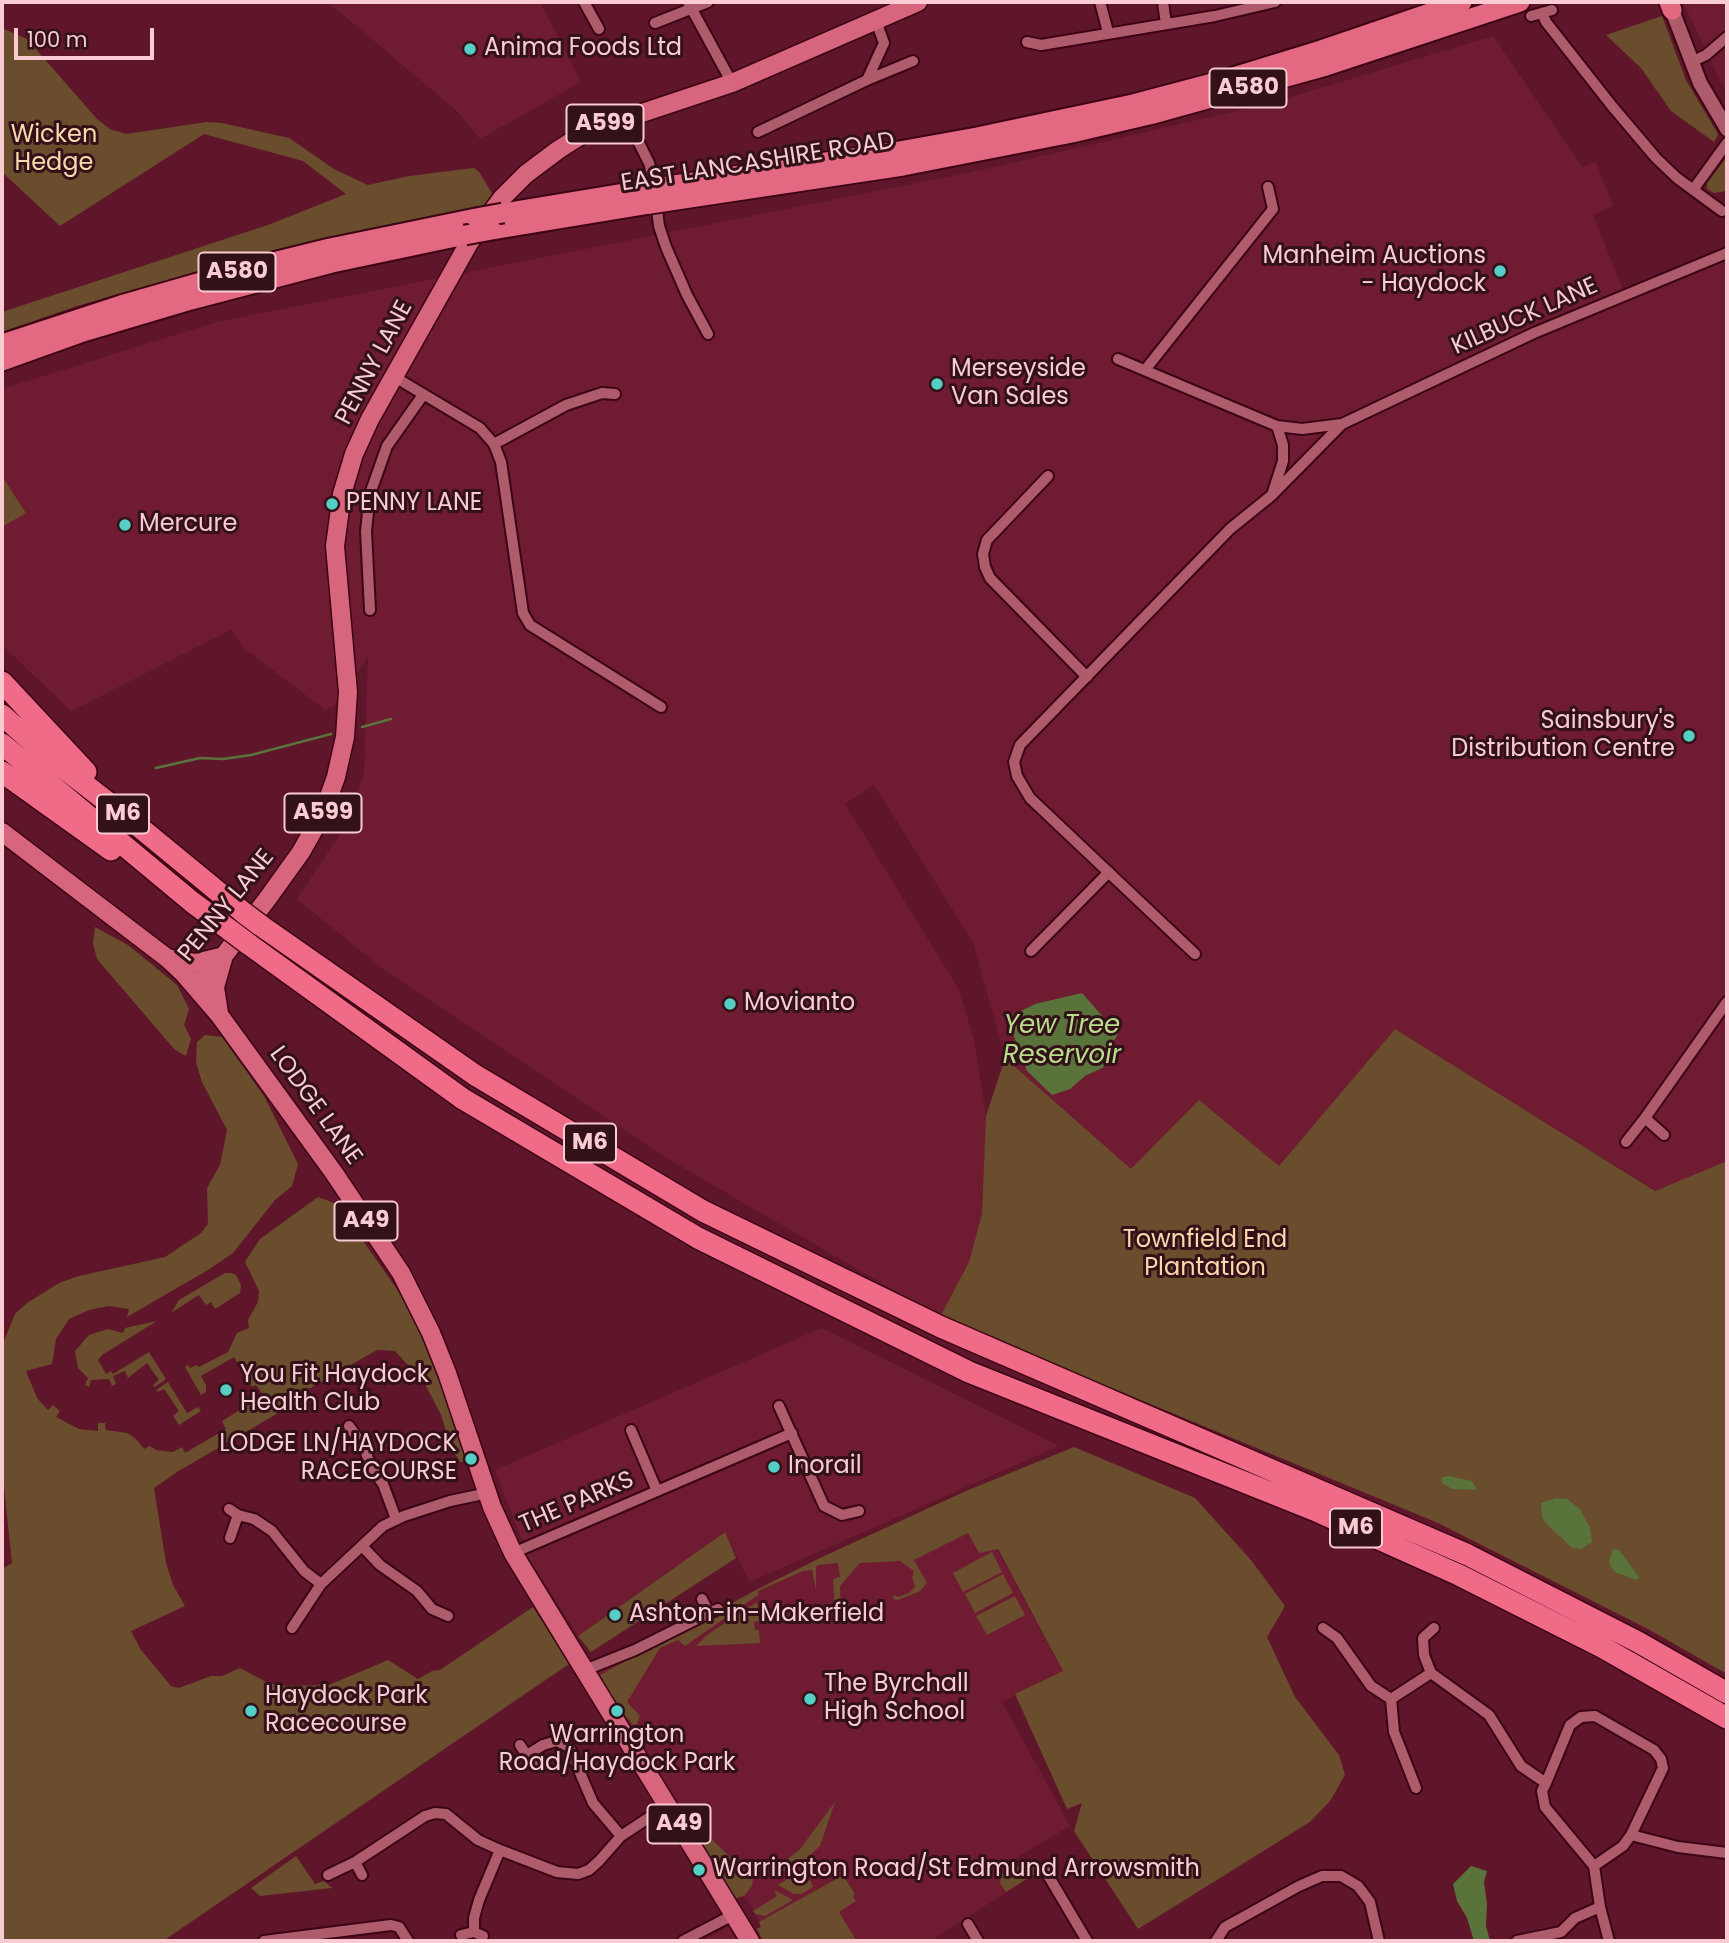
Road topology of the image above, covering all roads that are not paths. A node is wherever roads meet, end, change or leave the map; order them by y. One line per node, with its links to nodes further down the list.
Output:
1 (584, 2): 14 (street)
2 (708, 2): 9 (street)
3 (918, 2): 11 (main road, PENNY LANE / A599)
4 (1100, 2): 15 (street)
5 (1163, 2): 13 (street)
6 (1275, 2): 13 (street)
7 (1462, 2): 26 (highway, EAST LANCASHIRE ROAD / A580)
8 (1670, 4): 19 (street)
9 (690, 6): 12 (street); 21 (street)
10 (1535, 9): 26 (highway, EAST LANCASHIRE ROAD / A580); 28 (street)
11 (876, 21): 20 (street); 21 (main road, PENNY LANE / A599)
12 (655, 23)
13 (1166, 24): 15 (street)
14 (599, 29)
15 (1108, 32): 17 (street)
16 (1727, 37): 19 (street)
17 (1027, 42)
18 (913, 61): 20 (street)
19 (1691, 62): 23 (street)
20 (867, 80): 24 (street)
21 (732, 83): 22 (main road, PENNY LANE / A599)
22 (626, 117): 33 (street); 38 (main road, PENNY LANE / A599)
23 (1727, 129)
24 (758, 132)
25 (1727, 144): 28 (street)
26 (974, 145): 29 (highway, EAST LANCASHIRE ROAD / A580)
27 (1268, 187): 37 (street)
28 (1693, 190): 30 (street)
29 (655, 196): 31 (highway, EAST LANCASHIRE ROAD / A580); 31 (highway, EAST LANCASHIRE ROAD / A580, bridge)
30 (1725, 209)
31 (484, 224): 34 (highway, EAST LANCASHIRE ROAD / A580); 36 (highway, EAST LANCASHIRE ROAD / A580, bridge)
32 (1727, 253): 41 (street, KILBUCK LANE)
33 (708, 334)
34 (2, 344)
35 (1118, 359): 37 (street, KILBUCK LANE)
36 (2, 361)
37 (1144, 370): 42 (street, KILBUCK LANE)
38 (393, 376): 40 (street); 58 (main road, PENNY LANE / A599)
39 (615, 394): 43 (street)
40 (423, 395): 43 (street); 46 (street)
41 (1342, 424): 42 (street, KILBUCK LANE); 45 (street, KILBUCK LANE)
42 (1277, 426): 45 (street)
43 (494, 444): 49 (street)
44 (1048, 476): 47 (street)
45 (1272, 495): 47 (street, KILBUCK LANE)
46 (370, 610)
47 (1087, 677): 55 (street, KILBUCK LANE)
48 (2, 682): 53 (highway)
49 (661, 707)
50 (2, 715): 53 (highway, M6)
51 (2, 744): 56 (highway, M6)
52 (2, 772): 56 (highway)
53 (132, 821): 86 (highway, M6)
54 (2, 832): 60 (main road, LODGE LANE / A49)
55 (1108, 872): 57 (street); 59 (street, KILBUCK LANE)
56 (192, 902): 88 (highway, M6)
57 (1031, 951)
58 (226, 953): 60 (main road); 61 (main road, PENNY LANE / A599); 63 (main road, A599)
59 (1195, 954)
60 (167, 958): 61 (main road, LODGE LANE / A49)
61 (194, 985): 63 (main road, LODGE LANE / A49)
62 (1727, 1002): 64 (street)
63 (220, 1016): 72 (main road, LODGE LANE / A49)
64 (1645, 1118): 65 (street); 66 (street)
65 (1664, 1135)
66 (1626, 1142)
67 (779, 1406): 70 (street)
68 (349, 1426): 74 (street)
69 (631, 1430): 71 (street, THE PARKS)
70 (792, 1433): 71 (street, THE PARKS); 73 (street)
71 (657, 1491): 77 (street, THE PARKS)
72 (488, 1493): 74 (street); 77 (main road, LODGE LANE / A49)
73 (859, 1511)
74 (396, 1519): 76 (street)
75 (230, 1538): 78 (street)
76 (362, 1546): 78 (street); 80 (street)
77 (513, 1553): 84 (main road, LODGE LANE / A49)
78 (321, 1584): 81 (street)
79 (702, 1599): 84 (street)
80 (448, 1616)
81 (292, 1628)
82 (1323, 1628): 87 (street)
83 (1434, 1628): 85 (street)
84 (585, 1670): 92 (main road, A49)
85 (1431, 1673): 87 (street); 90 (street)
86 (1727, 1693)
87 (1391, 1699): 91 (street)
88 (1727, 1718)
89 (527, 1755): 94 (street)
90 (1546, 1783): 93 (street); 98 (street)
91 (1416, 1788)
92 (668, 1805): 94 (street); 103 (main road, A49)
93 (1631, 1835): 96 (street); 98 (street)
94 (621, 1836): 95 (street)
95 (500, 1850): 97 (street); 105 (street)
96 (1727, 1853)
97 (355, 1863): 100 (street); 101 (street)
98 (1594, 1866): 102 (street)
99 (1045, 1870): 112 (street)
100 (328, 1875)
101 (362, 1875)
102 (1600, 1907): 115 (street); 116 (street)
103 (733, 1914): 109 (street); 110 (main road, A49)
104 (968, 1924): 111 (street)
105 (461, 1935)
106 (297, 1939): 107 (street); 108 (street)
107 (264, 1941)
108 (408, 1941)
109 (683, 1941)
110 (750, 1941)
111 (978, 1941)
112 (1087, 1941)
113 (1216, 1941): 114 (street)
114 (1379, 1941)
115 (1517, 1941)
116 (1609, 1941)

